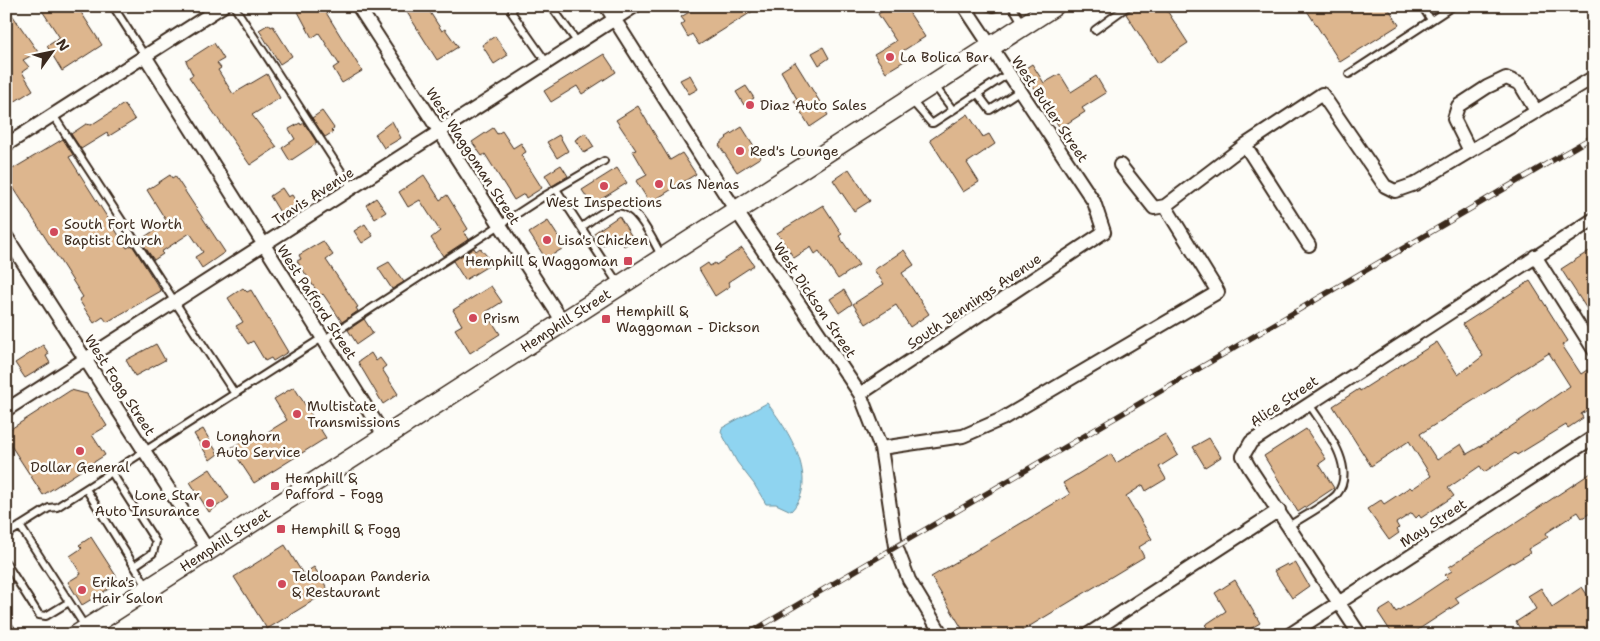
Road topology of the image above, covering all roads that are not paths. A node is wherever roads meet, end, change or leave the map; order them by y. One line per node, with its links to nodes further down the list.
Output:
1 (113, 6): 23 (lane)
2 (223, 6): 23 (street)
3 (234, 6): 41 (lane)
4 (358, 6): 35 (street, West Waggoman Street)
5 (513, 6): 24 (lane)
6 (551, 6): 21 (lane)
7 (606, 6): 17 (street, West Dickson Street)
8 (635, 6): 17 (street, Travis Avenue)
9 (964, 6): 22 (street, West Butler Street)
10 (986, 6): 11 (lane)
11 (1000, 6)
12 (1012, 6): 19 (lane)
13 (1054, 6): 19 (main road, Hemphill Street)
14 (1128, 6): 20 (lane)
15 (1422, 6): 18 (lane)
16 (1454, 6): 18 (lane)
17 (614, 20): 21 (street, Travis Avenue); 44 (street, West Dickson Street)
18 (1431, 20): 26 (lane)
19 (1024, 26): 22 (main road, Hemphill Street)
20 (1095, 30)
21 (578, 43): 24 (street, Travis Avenue)
22 (990, 47): 25 (street, West Butler Street); 28 (main road, Hemphill Street)
23 (145, 56): 34 (street); 51 (street, West Pafford Street)
24 (547, 63): 35 (street, Travis Avenue)
25 (1008, 74): 29 (street, West Butler Street); 30 (lane)
26 (1349, 74)
27 (1594, 77): 33 (street)
28 (933, 84): 31 (main road, Hemphill Street); 32 (lane)
29 (1020, 91): 30 (lane); 48 (street, West Butler Street)
30 (978, 94): 32 (lane)
31 (910, 99): 32 (lane); 44 (main road, Hemphill Street)
32 (953, 110)
33 (1536, 111): 38 (street); 38 (street)
34 (53, 115): 36 (street); 55 (lane)
35 (439, 132): 41 (street, Travis Avenue); 46 (street, West Waggoman Street)
36 (6, 145)
37 (1245, 145): 38 (street); 43 (street); 50 (street)
38 (1470, 151)
39 (604, 161): 42 (lane)
40 (1120, 165): 43 (street)
41 (352, 188): 51 (street, Travis Avenue)
42 (556, 189): 46 (lane); 47 (lane)
43 (1165, 206): 66 (street)
44 (737, 210): 53 (main road, Hemphill Street); 61 (street, West Dickson Street)
45 (1594, 219): 52 (street, Alice Street)
46 (500, 226): 56 (street, West Waggoman Street); 57 (lane)
47 (582, 227): 53 (lane); 54 (lane)
48 (1104, 232): 61 (street, South Jennings Avenue)
49 (6, 236): 59 (street, West Fogg Street)
50 (1309, 245)
51 (262, 246): 55 (street, Travis Avenue); 57 (street, West Pafford Street)
52 (1535, 256): 58 (street); 62 (street, Alice Street)
53 (663, 258): 54 (main road, Hemphill Street)
54 (620, 286): 56 (main road, Hemphill Street)
55 (175, 302): 59 (street, Travis Avenue); 60 (lane)
56 (563, 322): 64 (main road, Hemphill Street)
57 (322, 339): 60 (lane); 64 (street, West Pafford Street)
58 (1594, 350)
59 (86, 359): 63 (street, Travis Avenue); 67 (street, West Fogg Street)
60 (235, 394): 67 (lane)
61 (860, 394): 66 (street, West Dickson Street)
62 (1309, 403): 70 (street, Alice Street); 72 (lane)
63 (6, 410)
64 (385, 437): 74 (main road, Hemphill Street)
65 (1594, 437): 79 (street, May Street)
66 (881, 448): 83 (street, West Dickson Street)
67 (145, 452): 68 (lane); 74 (street, West Fogg Street)
68 (112, 473): 69 (lane); 76 (lane)
69 (86, 489): 71 (lane); 76 (lane)
70 (1279, 510): 72 (street); 84 (street)
71 (20, 526): 73 (lane); 78 (lane)
72 (1289, 526): 79 (street)
73 (6, 535)
74 (208, 550): 77 (main road, Hemphill Street)
75 (6, 563): 78 (lane)
76 (134, 566): 77 (lane)
77 (148, 589): 81 (main road, Hemphill Street)
78 (69, 602): 81 (lane)
79 (1339, 603): 85 (street, May Street); 86 (street)
80 (6, 628): 82 (street)
81 (82, 632)
82 (11, 635)
83 (942, 635)
84 (1087, 635)
85 (1289, 635)
86 (1360, 635)

